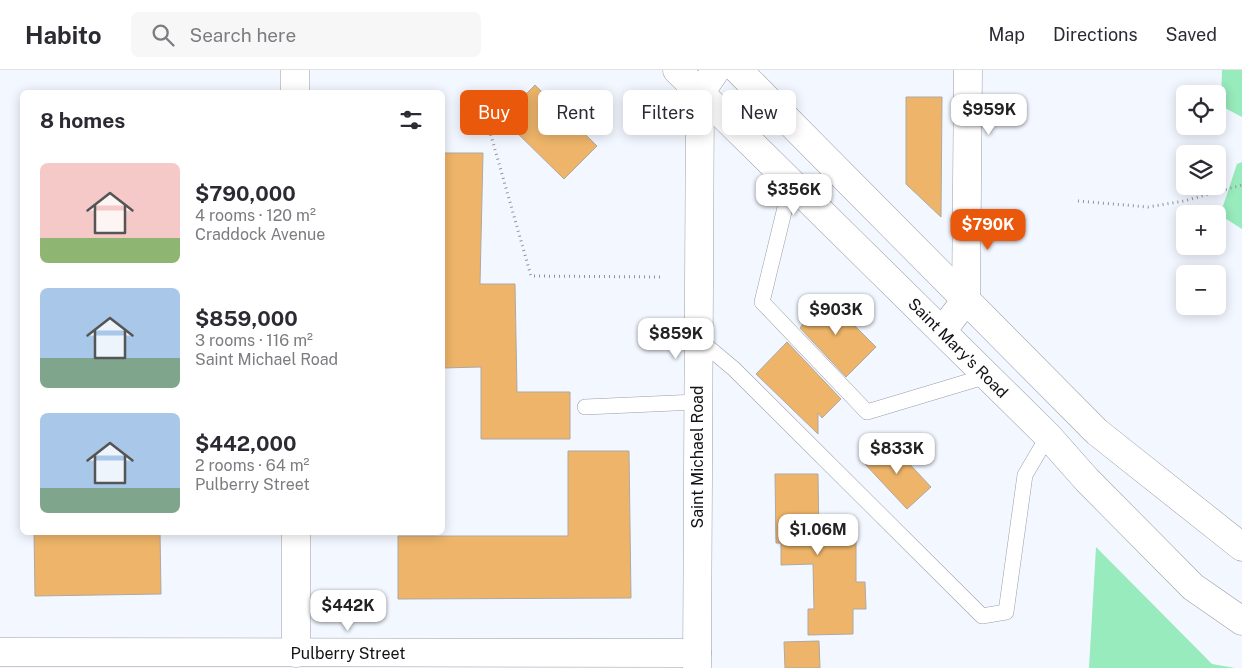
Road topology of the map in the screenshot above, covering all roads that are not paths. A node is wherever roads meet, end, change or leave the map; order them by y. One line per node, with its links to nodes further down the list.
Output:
1 (295, 70): 6 (street)
2 (677, 70): 7 (street, Saint Mary's Road)
3 (716, 70): 8 (street)
4 (738, 70): 12 (street)
5 (963, 74): 12 (street)
6 (295, 90)
7 (697, 90)
8 (702, 90)
9 (712, 105): 11 (street, Saint Mary's Road)
10 (699, 135): 14 (street, Saint Michael Road)
11 (792, 183): 13 (street, Saint Mary's Road); 15 (lane)
12 (966, 300): 13 (street); 20 (street)
13 (942, 331): 15 (street, Saint Mary's Road)
14 (697, 338): 16 (street, Saint Michael Road); 18 (lane)
15 (986, 376): 18 (street, Saint Mary's Road)
16 (697, 402): 17 (lane); 24 (street, Saint Michael Road)
17 (585, 407)
18 (1048, 436): 21 (street, Saint Mary's Road)
19 (296, 535): 23 (street)
20 (1242, 547)
21 (1242, 621)
22 (0, 652): 23 (street, Pulberry Street)
23 (296, 653): 24 (street, Pulberry Street)
24 (697, 661)

